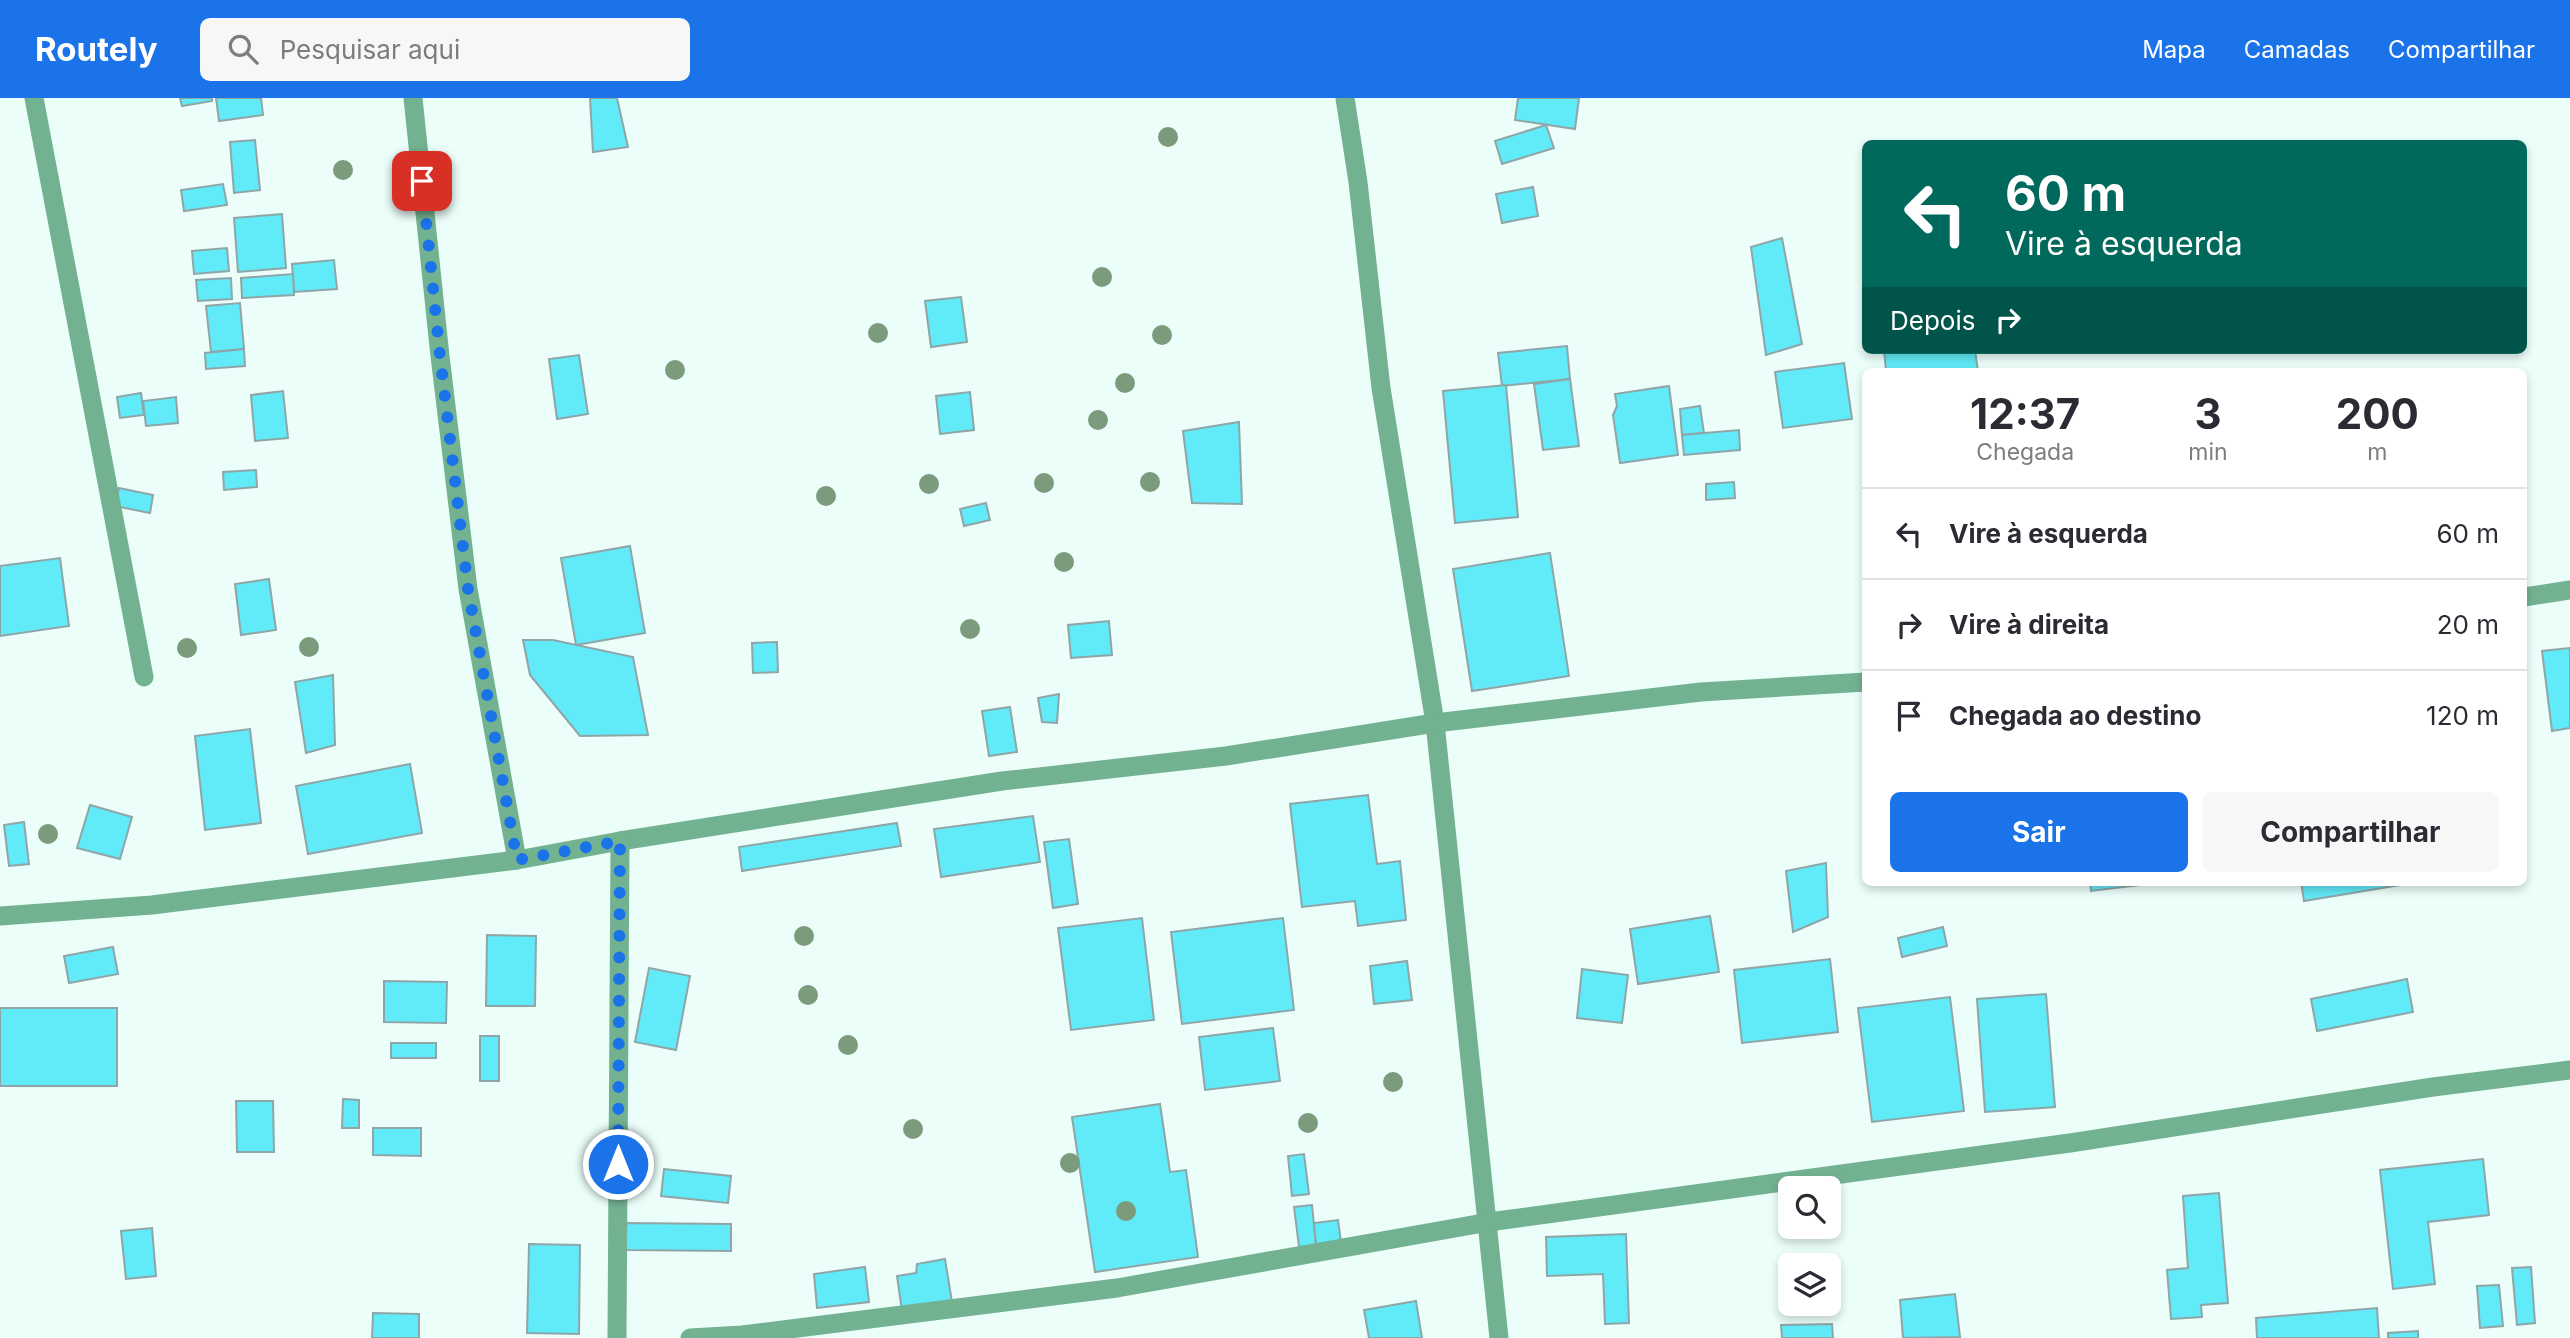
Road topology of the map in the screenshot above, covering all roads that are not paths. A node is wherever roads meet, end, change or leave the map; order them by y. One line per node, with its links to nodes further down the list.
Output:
1 (34, 98): 6 (street)
2 (413, 98): 10 (street)
3 (1345, 98): 8 (street)
4 (2570, 590): 5 (street)
5 (2527, 597)
6 (144, 677)
7 (1862, 682): 8 (street)
8 (1435, 723): 9 (street); 13 (street)
9 (620, 841): 10 (street); 14 (street)
10 (517, 860): 11 (street)
11 (0, 916)
12 (2570, 1070): 13 (street)
13 (1489, 1222): 15 (street); 16 (street)
14 (617, 1338)
15 (690, 1338)
16 (1499, 1338)

